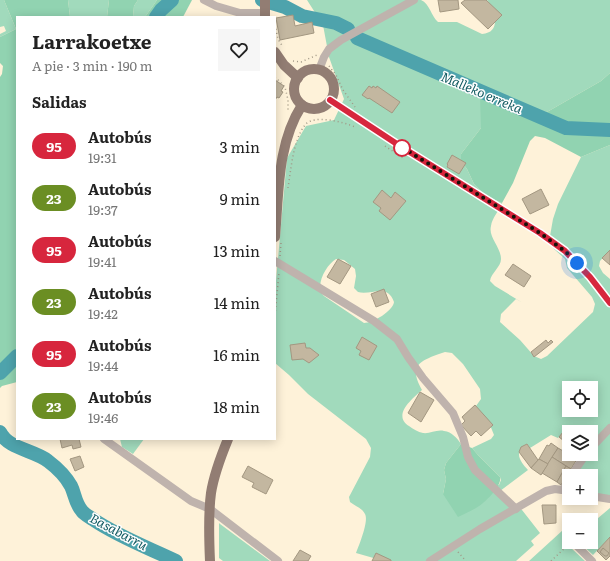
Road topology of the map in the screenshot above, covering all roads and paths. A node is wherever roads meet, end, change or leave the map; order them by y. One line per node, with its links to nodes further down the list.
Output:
1 (204, 0): 3 (street)
2 (414, 0): 6 (street)
3 (265, 9)
4 (276, 30): 5 (path)
5 (280, 52): 10 (main road)
6 (324, 57): 7 (path); 8 (street); 13 (path)
7 (292, 60)
8 (319, 70): 10 (main road); 11 (main road)
9 (276, 78): 14 (path)
10 (298, 78): 12 (main road)
11 (330, 100): 12 (main road); 22 (street)
12 (302, 105): 19 (main road)
13 (356, 107)
14 (288, 112)
15 (358, 128): 18 (path)
16 (383, 144): 17 (path)
17 (407, 159)
18 (287, 194)
19 (278, 239): 20 (path)
20 (277, 262): 21 (path); 31 (street)
21 (276, 288)
22 (610, 303)
23 (610, 428): 26 (street)
24 (105, 440): 30 (street)
25 (228, 440): 30 (main road)
26 (598, 441)
27 (562, 490): 31 (street)
28 (598, 497): 29 (street)
29 (610, 499)
30 (210, 509): 35 (main road); 36 (street)
31 (516, 509): 32 (street)
32 (454, 546): 37 (street); 38 (path)
33 (564, 549): 39 (path)
34 (579, 549): 40 (street)
35 (210, 561)
36 (278, 561)
37 (430, 561)
38 (466, 561)
39 (551, 561)
40 (592, 561)

